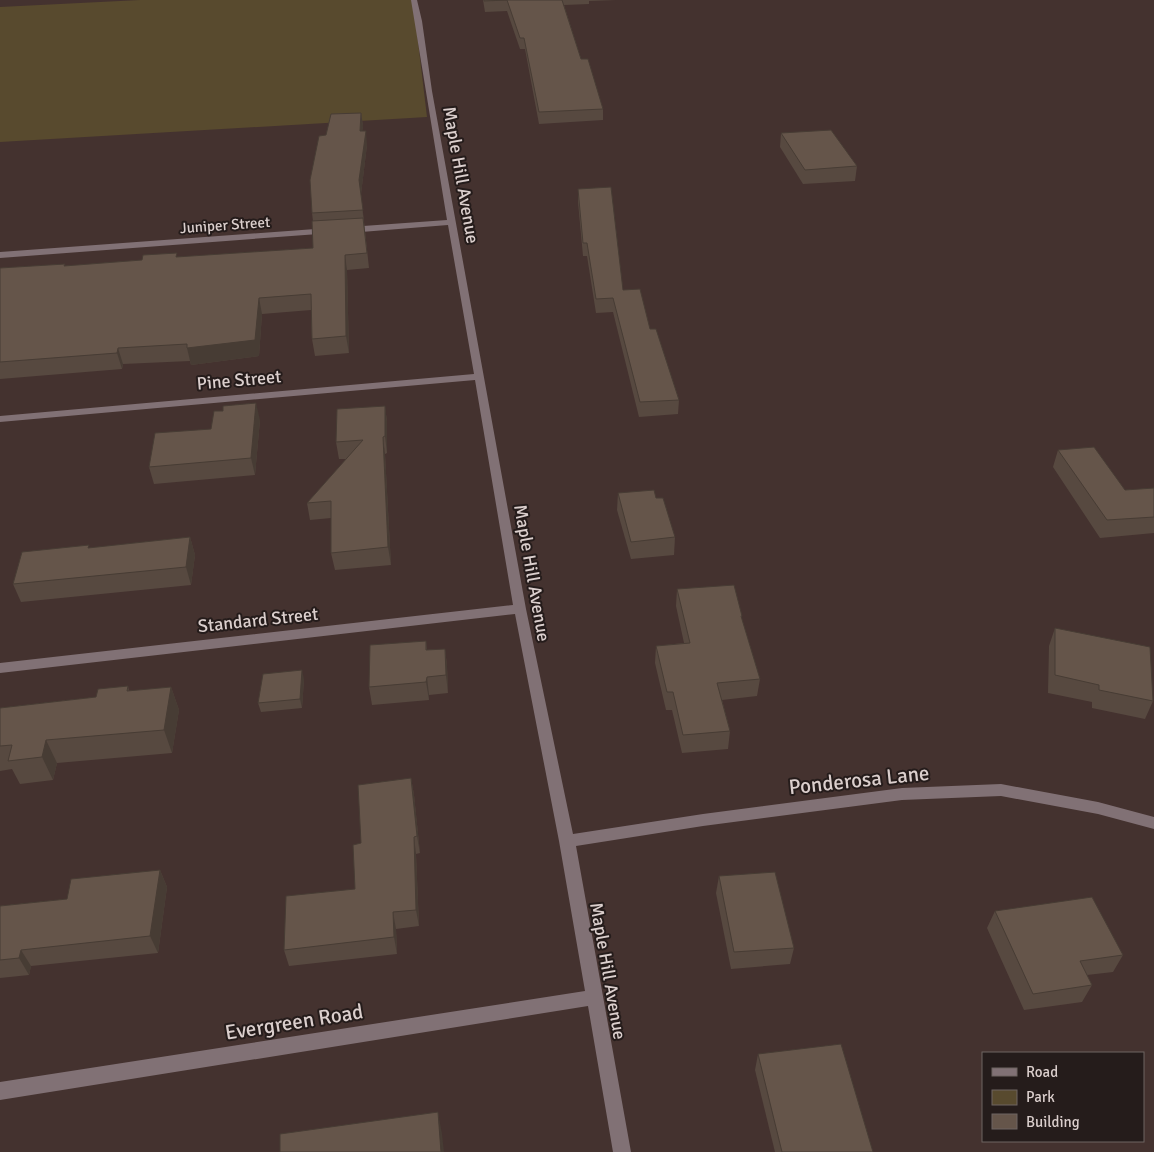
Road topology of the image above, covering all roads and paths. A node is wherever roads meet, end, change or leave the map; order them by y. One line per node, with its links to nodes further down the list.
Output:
1 (414, 0): 2 (street, Maple Hill Avenue)
2 (451, 222): 3 (street, Juniper Street); 4 (street, Maple Hill Avenue)
3 (0, 255)
4 (480, 377): 5 (street, Pine Street); 6 (street, Maple Hill Avenue)
5 (0, 419)
6 (520, 609): 7 (street, Standard Street); 9 (street, Maple Hill Avenue)
7 (0, 668)
8 (1154, 823): 9 (street, Ponderosa Lane)
9 (567, 840): 10 (street, Maple Hill Avenue)
10 (595, 997): 11 (street, Evergreen Road); 12 (street, Maple Hill Avenue)
11 (0, 1091)
12 (622, 1152)

